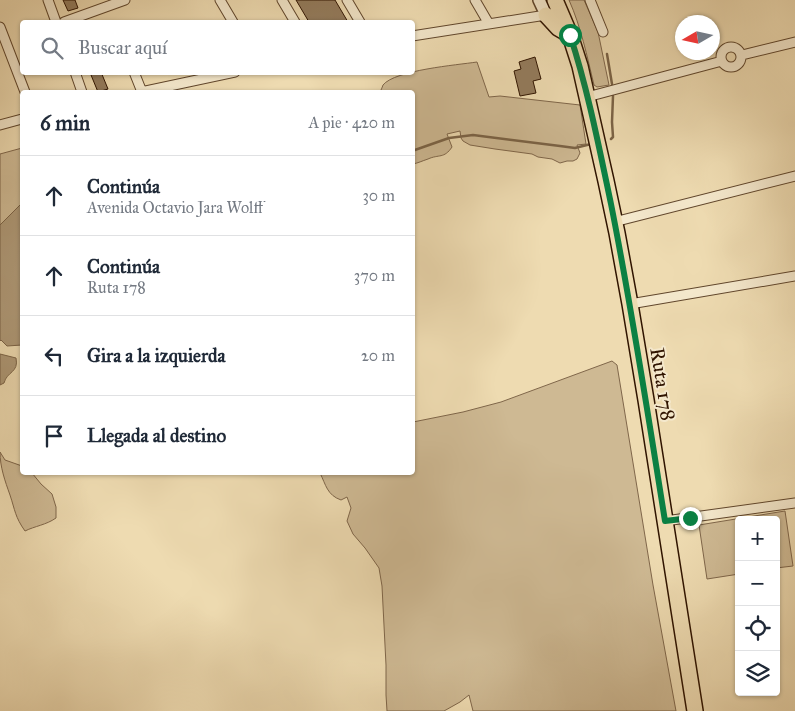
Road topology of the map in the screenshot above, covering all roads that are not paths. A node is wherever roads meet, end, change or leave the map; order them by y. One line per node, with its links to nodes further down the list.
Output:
1 (48, 0): 11 (street)
2 (125, 0): 12 (street)
3 (220, 0): 13 (street)
4 (282, 0): 14 (street)
5 (347, 0): 15 (street)
6 (475, 0): 16 (street)
7 (539, 0): 10 (street)
8 (555, 0): 19 (main road, Ruta 178)
9 (590, 0): 18 (street)
10 (546, 15): 16 (street); 19 (main road)
11 (55, 20)
12 (70, 20)
13 (231, 20)
14 (294, 20)
15 (359, 20)
16 (489, 24): 20 (street)
17 (0, 27): 28 (street)
18 (603, 32)
19 (570, 35): 32 (main road, Ruta 178)
20 (415, 36)
21 (795, 42): 22 (street)
22 (742, 55): 23 (street); 23 (street)
23 (722, 62): 32 (street)
24 (76, 75): 29 (street)
25 (135, 75): 30 (street)
26 (209, 75): 27 (street)
27 (191, 77): 31 (street)
28 (23, 90)
29 (81, 90)
30 (140, 90)
31 (148, 90)
32 (587, 97): 36 (main road, Ruta 178)
33 (20, 120): 34 (street)
34 (0, 125)
35 (795, 176): 36 (street)
36 (614, 222): 38 (main road, Ruta 178)
37 (795, 276): 38 (street)
38 (630, 304): 40 (main road, Ruta 178)
39 (795, 503): 40 (street)
40 (665, 521): 41 (main road, Ruta 178)
41 (695, 711)

